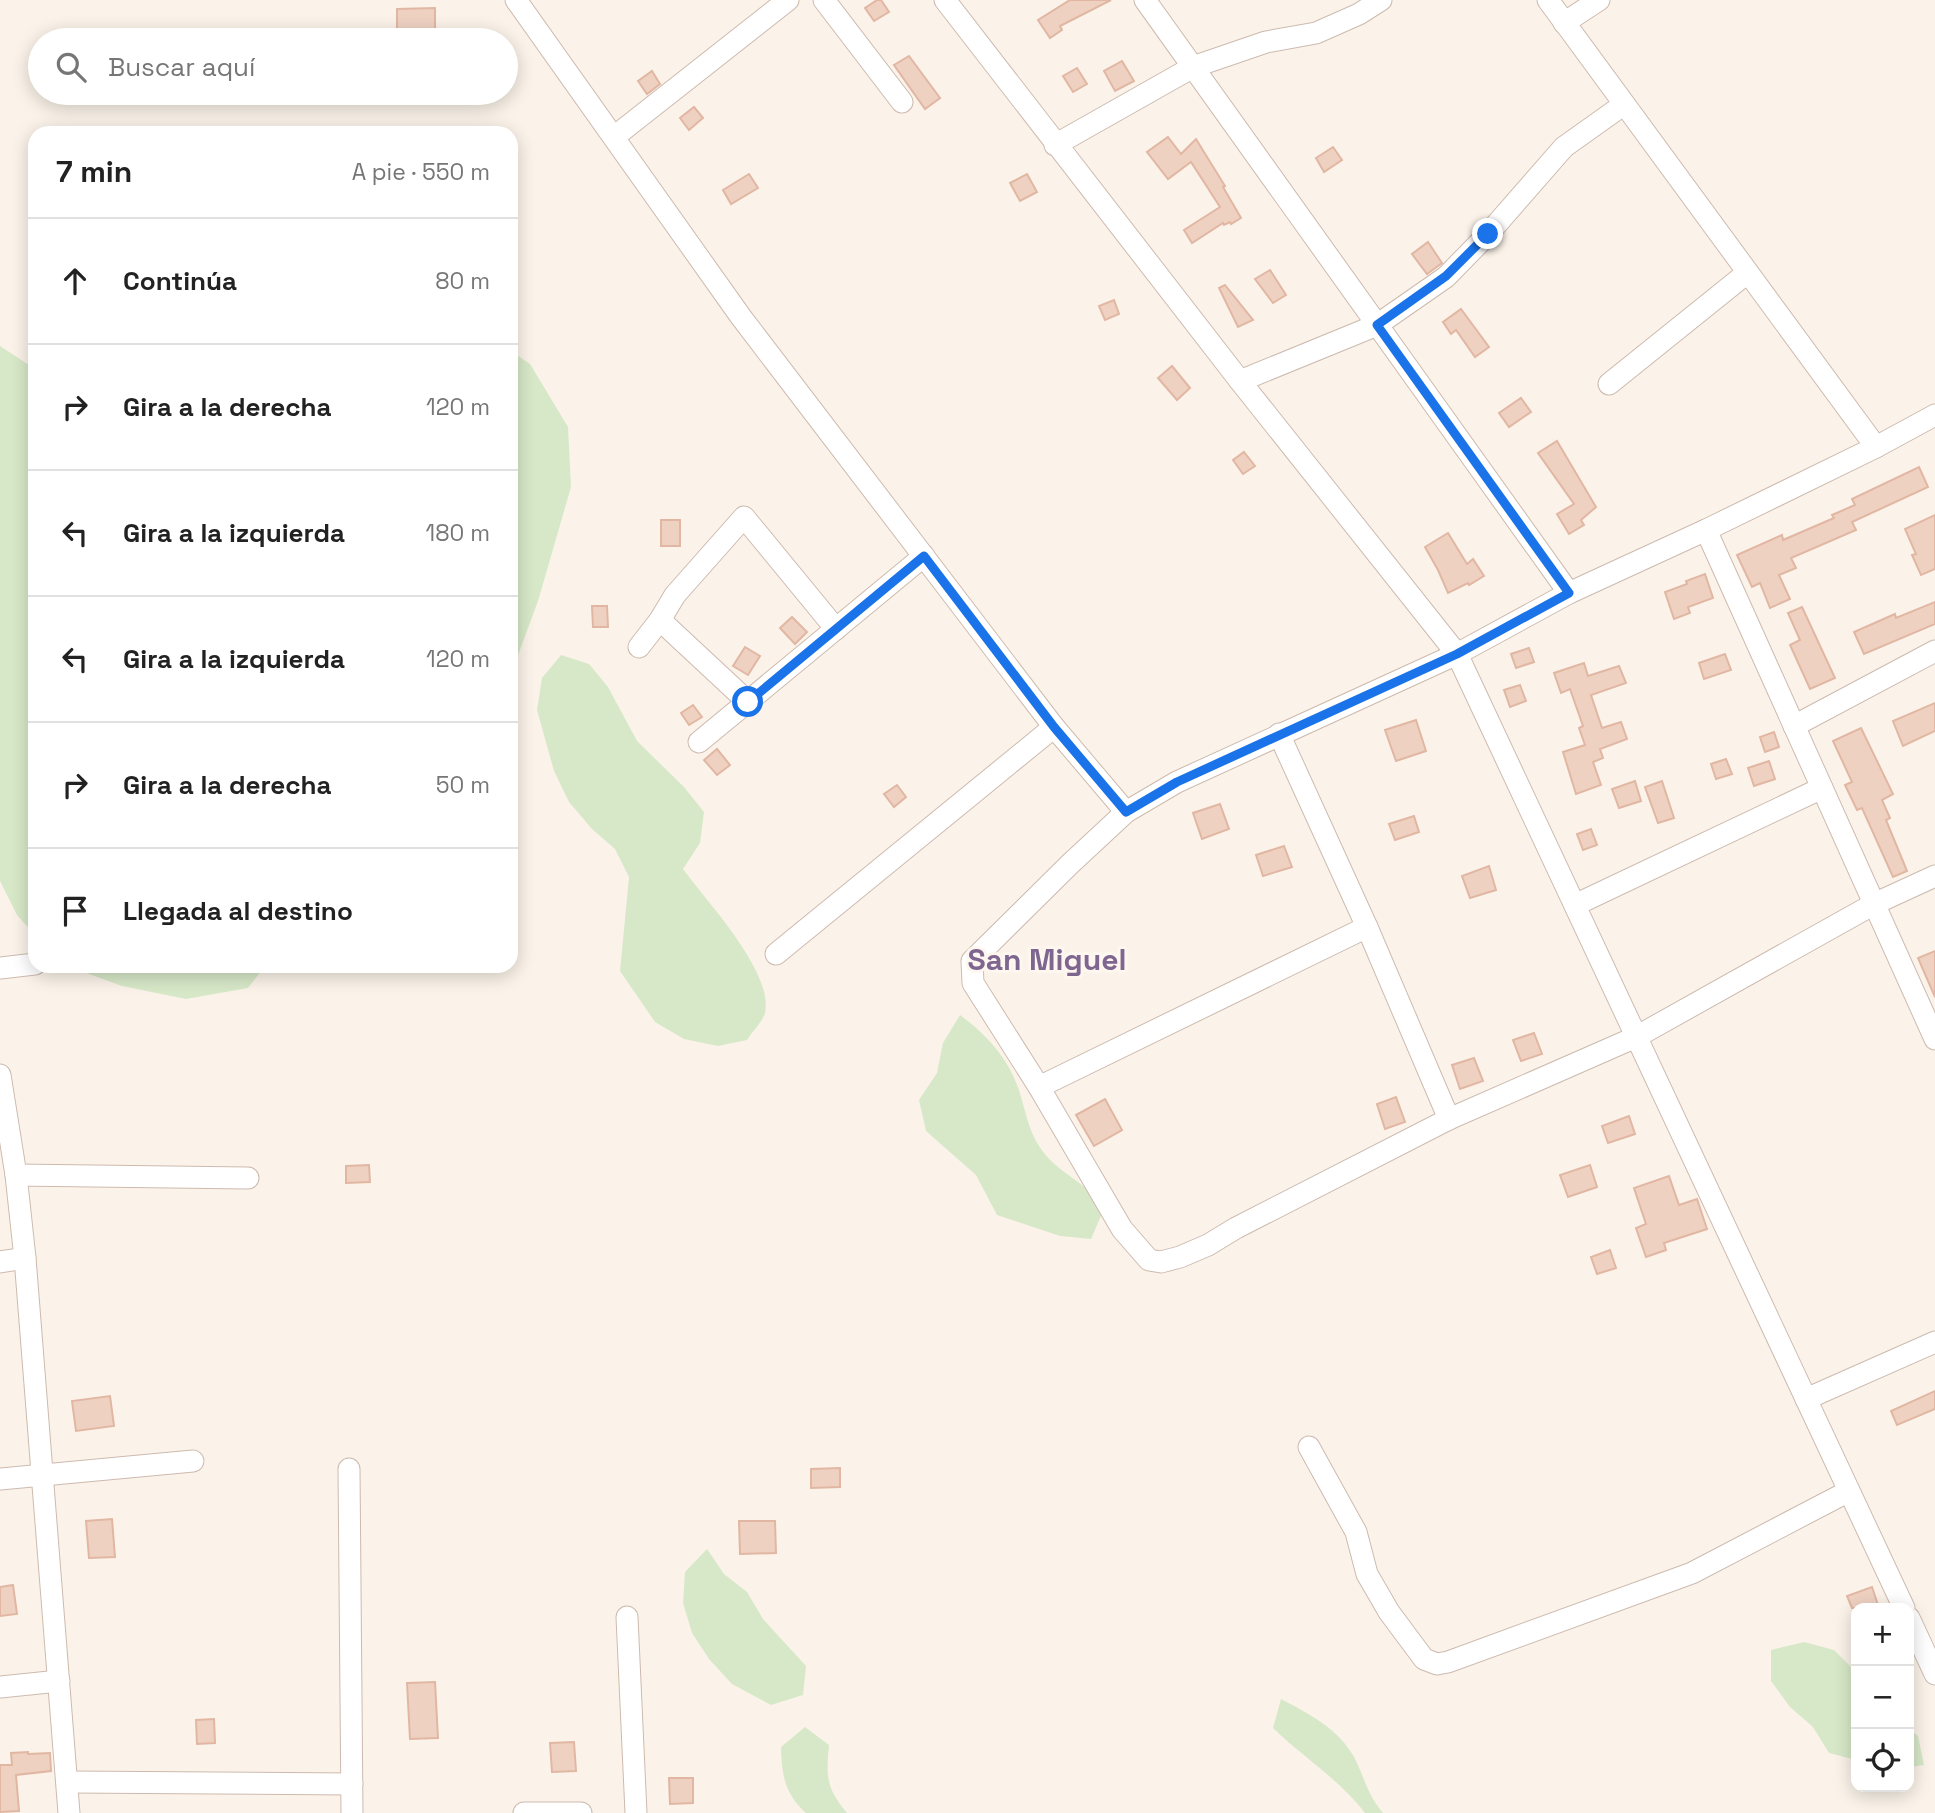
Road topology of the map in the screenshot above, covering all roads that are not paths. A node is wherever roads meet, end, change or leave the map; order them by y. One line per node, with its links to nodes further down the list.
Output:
1 (516, 0): 13 (street)
2 (788, 0): 13 (street)
3 (824, 0): 11 (street)
4 (945, 0): 14 (street)
5 (1145, 0): 10 (street)
6 (1381, 0): 10 (street)
7 (1548, 0): 9 (street)
8 (1599, 0): 9 (street)
9 (1564, 23): 12 (street)
10 (1193, 67): 14 (street); 16 (street)
11 (902, 103)
12 (1623, 105): 15 (street); 16 (street)
13 (614, 137): 22 (street)
14 (1055, 145): 17 (street)
15 (1746, 273): 18 (street); 20 (street)
16 (1377, 325): 17 (street); 23 (street)
17 (1240, 381): 28 (street)
18 (1609, 384)
19 (1934, 418): 20 (street)
20 (1876, 447): 21 (street)
21 (1706, 530): 23 (street); 30 (street)
22 (924, 556): 25 (street); 31 (street)
23 (1569, 593): 28 (street)
24 (660, 620): 25 (street); 26 (street); 29 (street)
25 (836, 629): 29 (street)
26 (639, 647)
27 (1935, 651): 30 (street)
28 (1457, 654): 32 (street); 38 (street)
29 (748, 702): 33 (street)
30 (1794, 726): 34 (street)
31 (1054, 727): 35 (street); 40 (street)
32 (1279, 734): 35 (street); 39 (street)
33 (699, 742)
34 (1822, 788): 37 (street); 38 (street)
35 (1126, 812): 46 (street)
36 (1935, 876): 37 (street)
37 (1874, 904): 43 (street); 44 (street)
38 (1575, 905): 43 (street)
39 (1367, 927): 46 (street); 47 (street)
40 (776, 954)
41 (28, 965): 42 (street)
42 (0, 968)
43 (1636, 1037): 47 (street); 53 (street)
44 (1935, 1039)
45 (0, 1075): 48 (street)
46 (1039, 1087): 47 (street)
47 (1449, 1119)
48 (16, 1175): 49 (street); 50 (street)
49 (248, 1178)
50 (25, 1258): 51 (street); 57 (street)
51 (0, 1262)
52 (1935, 1342): 53 (street)
53 (1806, 1399): 59 (street)
54 (1309, 1447): 59 (street)
55 (193, 1461): 57 (street)
56 (349, 1469): 67 (street)
57 (43, 1475): 58 (street); 64 (street)
58 (0, 1479)
59 (1849, 1491): 60 (street)
60 (1902, 1603)
61 (627, 1617): 72 (street)
62 (1914, 1629): 63 (street)
63 (1935, 1674)
64 (59, 1681): 65 (street); 66 (street)
65 (0, 1687)
66 (67, 1782): 67 (street); 68 (street)
67 (352, 1784): 69 (street)
68 (69, 1813)
69 (352, 1813)
70 (524, 1813): 71 (street)
71 (581, 1813)
72 (636, 1813)

